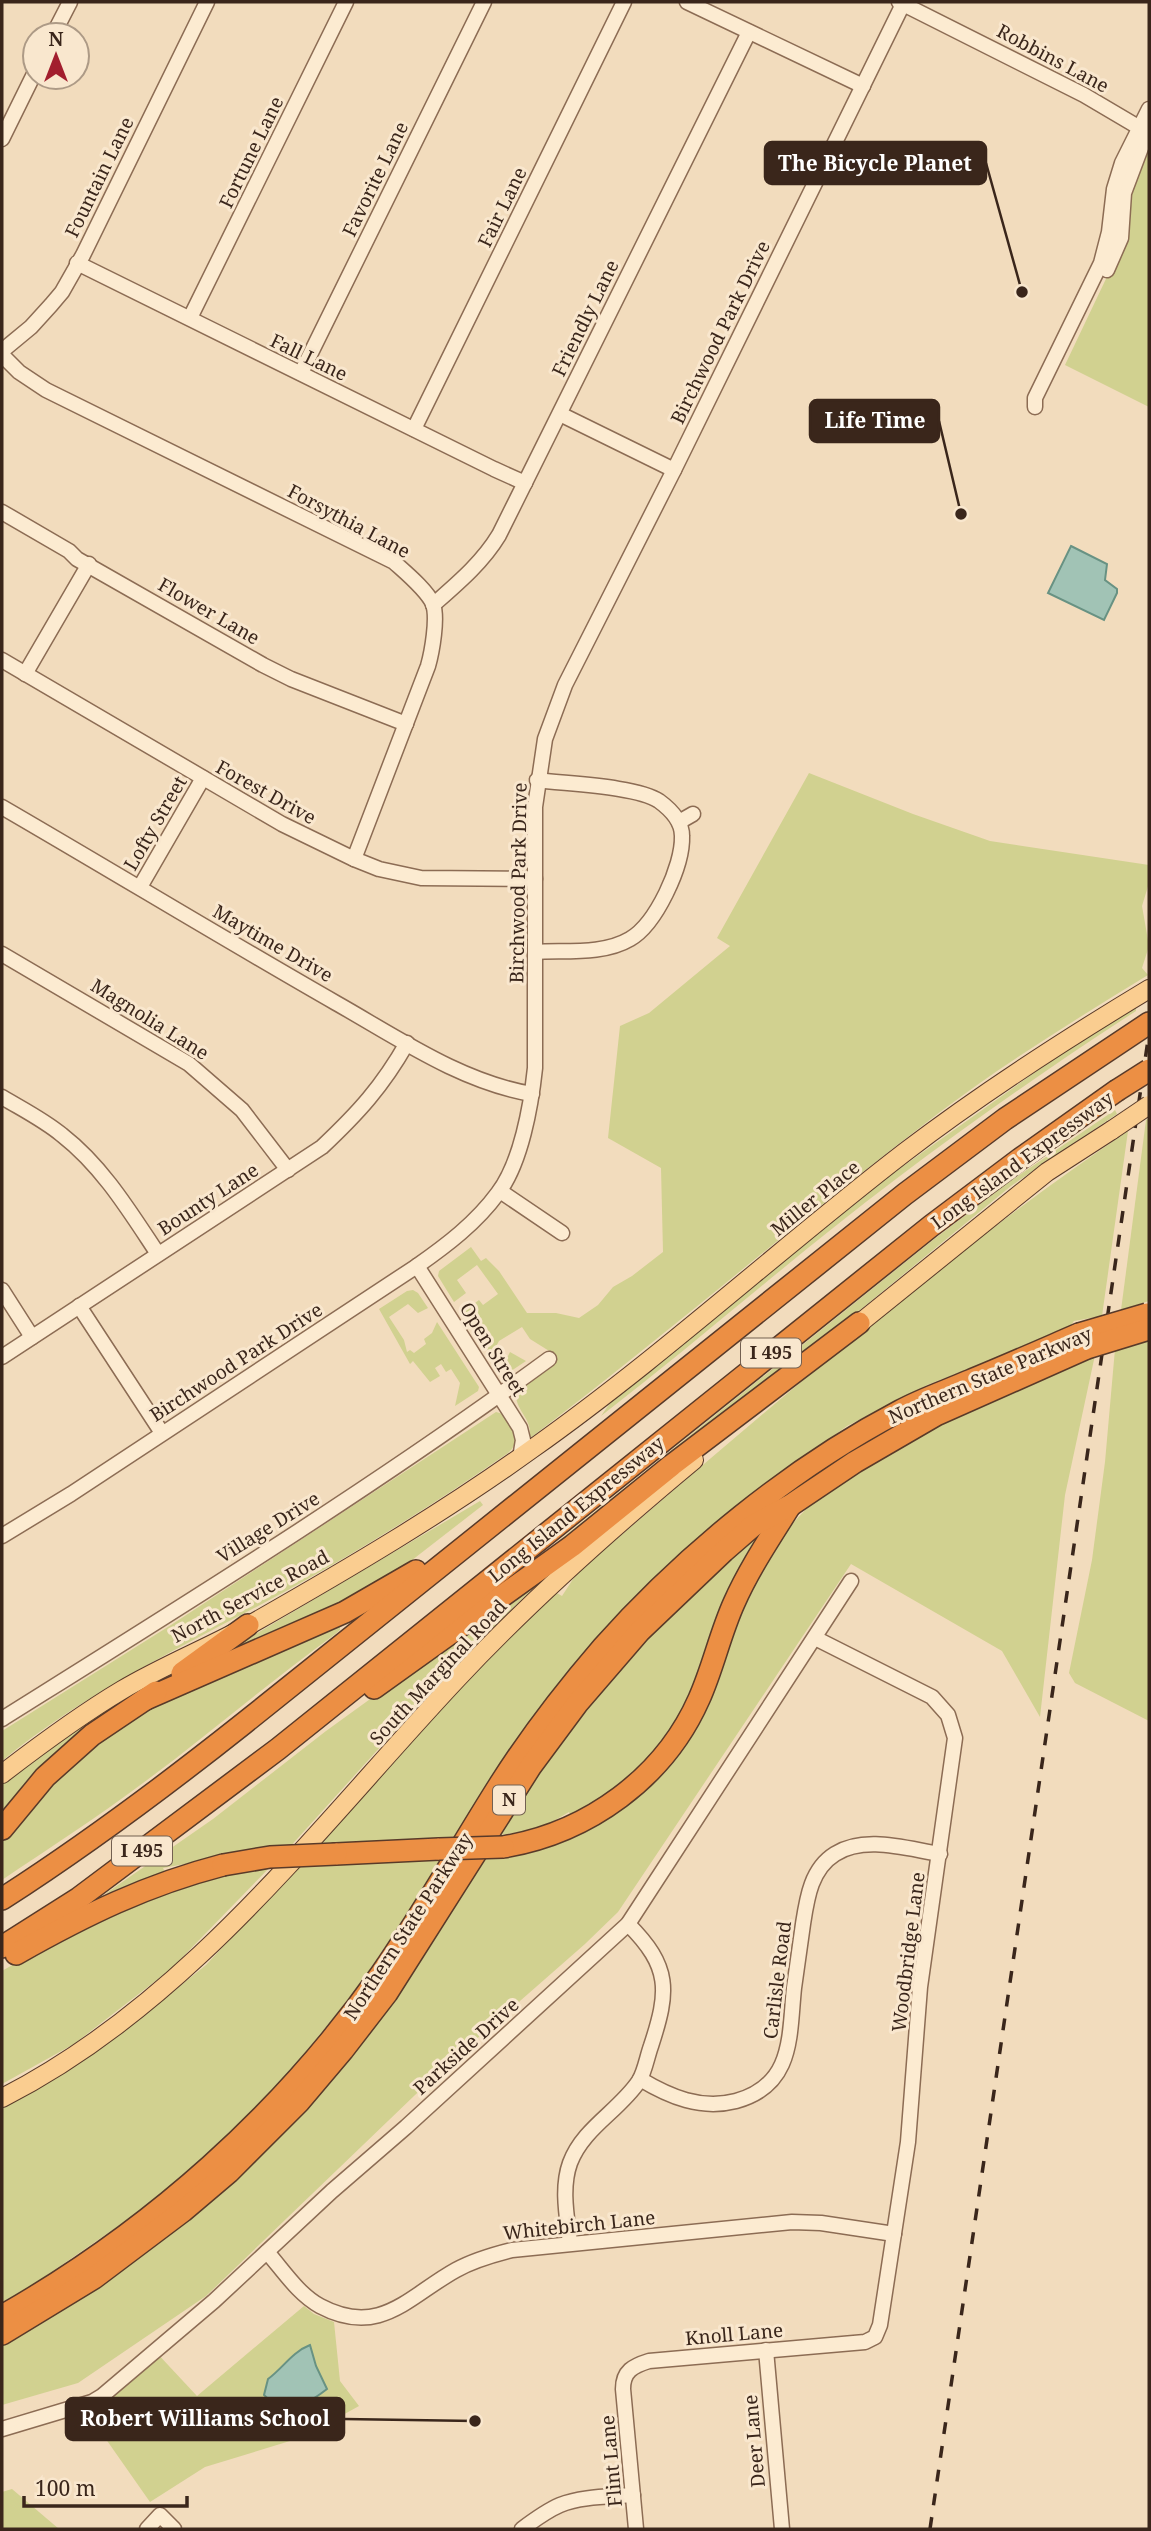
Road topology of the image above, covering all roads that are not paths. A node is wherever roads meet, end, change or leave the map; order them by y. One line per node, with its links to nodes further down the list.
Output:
1 (70, 2): 8 (street)
2 (207, 2): 15 (street, Fountain Lane)
3 (346, 2): 16 (street, Fortune Lane)
4 (484, 2): 18 (street, Favorite Lane)
5 (624, 2): 20 (street, Fair Lane)
6 (687, 2): 9 (street)
7 (901, 3): 10 (street, Birchwood Park Drive); 13 (street, Robbins Lane)
8 (60, 21)
9 (749, 32): 10 (street); 19 (street, Friendly Lane)
10 (863, 86): 21 (street, Birchwood Park Drive)
11 (26, 91): 14 (street)
12 (1149, 109): 13 (street)
13 (1145, 131): 13 (street)
14 (2, 139)
15 (78, 263): 16 (street, Fall Lane); 17 (street, Fountain Lane)
16 (190, 318): 18 (street, Fall Lane)
17 (2, 353): 25 (street, Forsythia Lane)
18 (301, 373): 20 (street, Fall Lane)
19 (560, 414): 21 (street); 22 (street, Friendly Lane)
20 (414, 429): 22 (street, Fall Lane)
21 (674, 470): 30 (street, Birchwood Park Drive)
22 (525, 483): 25 (street, Friendly Lane)
23 (2, 512): 24 (street, Flower Lane)
24 (89, 564): 27 (street); 28 (street, Flower Lane)
25 (433, 605): 28 (street)
26 (2, 660): 27 (street, Forest Drive)
27 (25, 674): 29 (street, Forest Drive)
28 (406, 724): 34 (street)
29 (203, 779): 34 (street, Forest Drive); 36 (street, Lofty Street)
30 (537, 780): 33 (street); 35 (street, Birchwood Park Drive)
31 (2, 807): 36 (street, Maytime Drive)
32 (694, 814): 33 (street)
33 (679, 822): 37 (street)
34 (354, 859): 35 (street, Forest Drive)
35 (535, 879): 37 (street, Birchwood Park Drive)
36 (140, 887): 41 (street, Maytime Drive)
37 (535, 951): 43 (street, Birchwood Park Drive)
38 (2, 954): 46 (street, Magnolia Lane)
39 (1149, 989): 61 (main road, Miller Place)
40 (1149, 1023): 62 (highway, Long Island Expressway / I 495)
41 (407, 1043): 43 (street, Maytime Drive); 46 (street, Bounty Lane)
42 (1149, 1070): 70 (highway, Long Island Expressway / I 495, bridge)
43 (532, 1094): 47 (street, Birchwood Park Drive)
44 (2, 1097): 49 (street)
45 (1149, 1105): 54 (main road, South Marginal Road, bridge)
46 (288, 1170): 49 (street, Bounty Lane)
47 (500, 1191): 48 (street); 50 (street, Birchwood Park Drive)
48 (562, 1233)
49 (159, 1254): 52 (street, Bounty Lane)
50 (417, 1266): 59 (street, Open Street); 60 (street, Birchwood Park Drive)
51 (2, 1290): 55 (street)
52 (79, 1306): 55 (street, Bounty Lane); 60 (street)
53 (1148, 1319): 56 (highway, Northern State Parkway / N, bridge)
54 (859, 1323): 70 (highway); 79 (main road, South Marginal Road)
55 (32, 1337): 57 (street, Bounty Lane)
56 (1083, 1341): 63 (highway, Northern State Parkway / N); 83 (highway, Northern State Parkway / N)
57 (2, 1357)
58 (549, 1359): 59 (street, Village Drive)
59 (500, 1394): 61 (street, Open Street); 69 (street, Village Drive)
60 (162, 1433): 64 (street, Birchwood Park Drive)
61 (520, 1458): 66 (main road, North Service Road)
62 (530, 1493): 68 (highway); 74 (highway, Long Island Expressway / I 495)
63 (791, 1505): 77 (highway, bridge); 84 (highway, Northern State Parkway / N)
64 (2, 1536)
65 (851, 1581): 67 (street, Parkside Drive)
66 (248, 1625): 68 (highway); 71 (main road, North Service Road)
67 (815, 1638): 73 (street, Woodbridge Lane); 75 (street, Parkside Drive)
68 (146, 1699): 72 (highway)
69 (2, 1719)
70 (278, 1749): 76 (highway, Long Island Expressway / I 495)
71 (2, 1774)
72 (2, 1829)
73 (940, 1854): 78 (street, Carlisle Road); 80 (street, Woodbridge Lane)
74 (2, 1899)
75 (628, 1924): 78 (street); 82 (street, Parkside Drive)
76 (2, 1947)
77 (2, 1962)
78 (640, 2079): 81 (street)
79 (2, 2098)
80 (894, 2234): 81 (street, Whitebirch Lane); 85 (street, Woodbridge Lane)
81 (570, 2243): 82 (street, Whitebirch Lane)
82 (267, 2252): 88 (street, Parkside Drive)
83 (2, 2316)
84 (2, 2334)
85 (865, 2342): 86 (street, Knoll Lane)
86 (766, 2350): 87 (street, Knoll Lane); 94 (street, Deer Lane)
87 (623, 2389): 89 (street, Flint Lane)
88 (2, 2430)
89 (633, 2495): 92 (street); 93 (street, Flint Lane)
90 (147, 2529): 91 (street)
91 (174, 2529)
92 (522, 2529)
93 (636, 2529)
94 (782, 2529)

